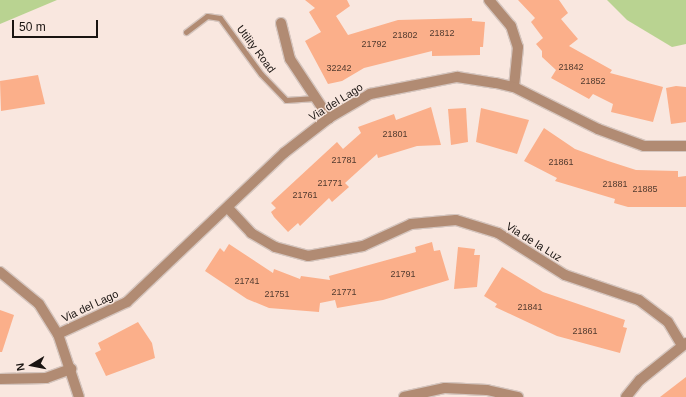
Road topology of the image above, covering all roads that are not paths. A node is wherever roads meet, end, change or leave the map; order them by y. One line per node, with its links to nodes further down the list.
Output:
1 (489, 0): 4 (street)
2 (281, 23): 5 (street)
3 (186, 32): 5 (lane, Utility Road)
4 (514, 87): 6 (street, Via del Lago); 7 (street, Via del Lago)
5 (315, 98): 6 (street)
6 (329, 118): 8 (street, Via del Lago)
7 (686, 146)
8 (228, 208): 10 (street, Via del Lago); 11 (street, Via de la Luz)
9 (0, 272): 10 (street)
10 (58, 334): 12 (street)
11 (684, 344): 17 (street)
12 (71, 369): 13 (street); 14 (street)
13 (0, 379)
14 (79, 397)
15 (404, 397): 16 (street)
16 (518, 397)
17 (626, 397)

